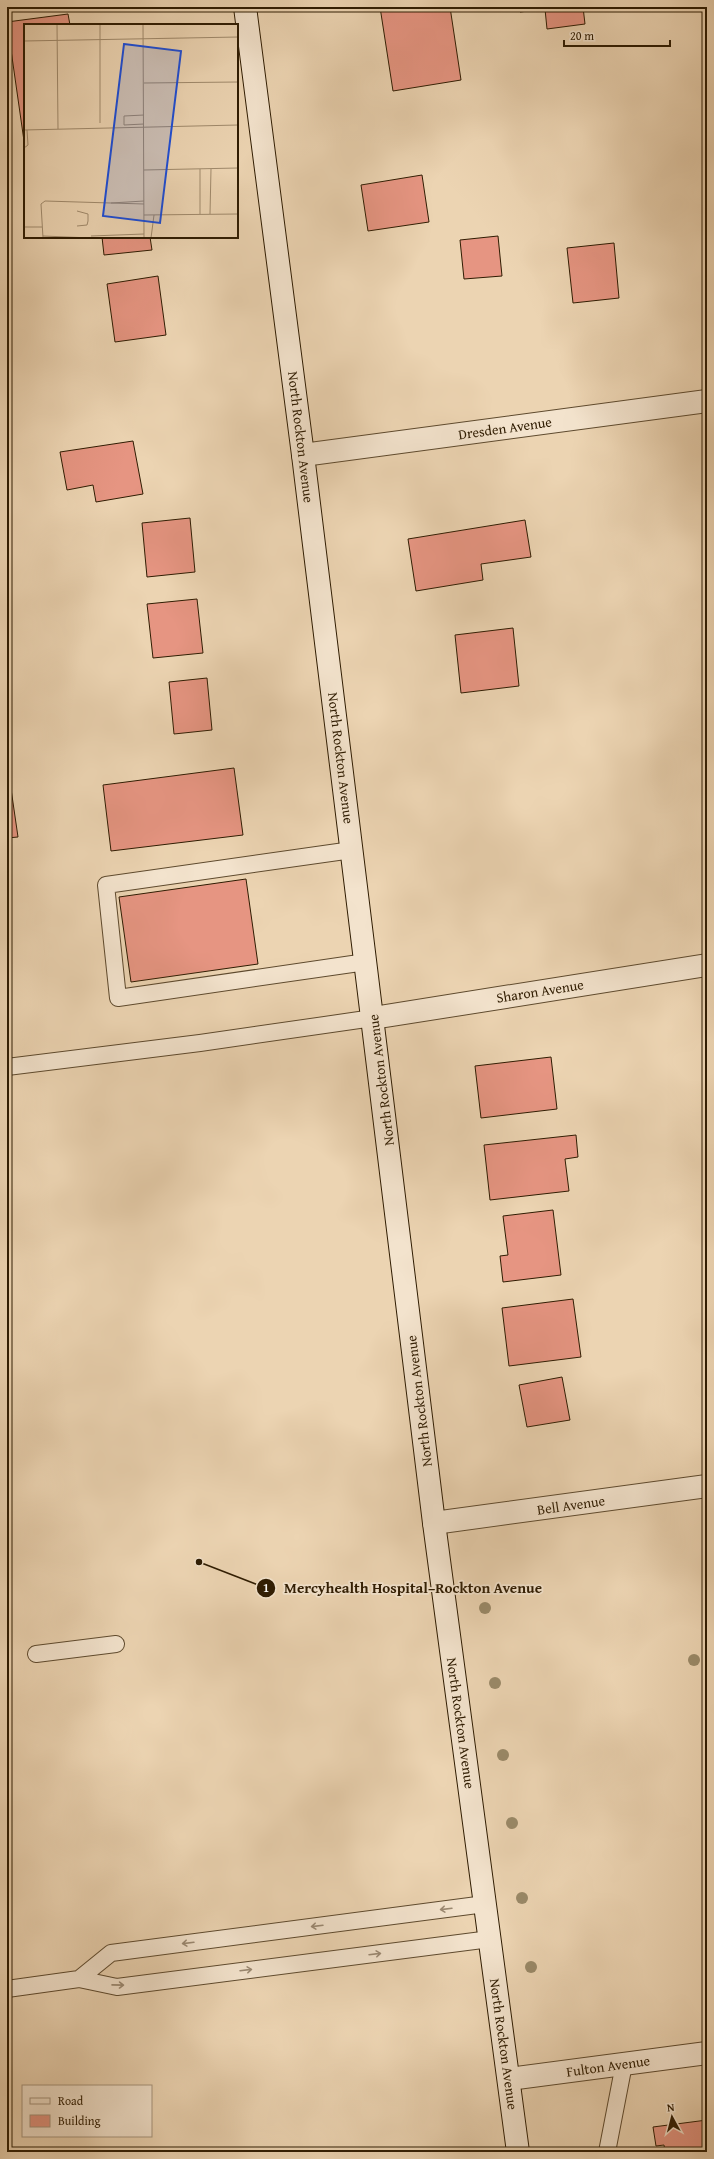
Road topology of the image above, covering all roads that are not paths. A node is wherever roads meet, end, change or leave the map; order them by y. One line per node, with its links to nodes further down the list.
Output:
1 (245, 7): 3 (main road, North Rockton Avenue)
2 (707, 402): 3 (main road, Dresden Avenue)
3 (304, 455): 4 (main road, North Rockton Avenue)
4 (352, 850): 5 (main road, North Rockton Avenue); 5 (lane)
5 (366, 962): 7 (main road, North Rockton Avenue)
6 (707, 965): 7 (main road, Sharon Avenue)
7 (373, 1018): 8 (lane); 10 (main road, North Rockton Avenue)
8 (7, 1067)
9 (707, 1486): 10 (main road, Bell Avenue)
10 (434, 1523): 13 (main road, North Rockton Avenue)
11 (116, 1644): 12 (lane)
12 (36, 1654)
13 (485, 1904): 14 (main road, North Rockton Avenue); 15 (lane, one-way to 15)
14 (490, 1939): 15 (lane, one-way to 14); 19 (main road, North Rockton Avenue)
15 (79, 1979): 16 (lane)
16 (7, 1989)
17 (707, 2053): 18 (main road, Fulton Avenue)
18 (624, 2064): 19 (main road, Fulton Avenue); 21 (lane)
19 (509, 2079): 20 (main road, North Rockton Avenue)
20 (518, 2152)
21 (607, 2152)

